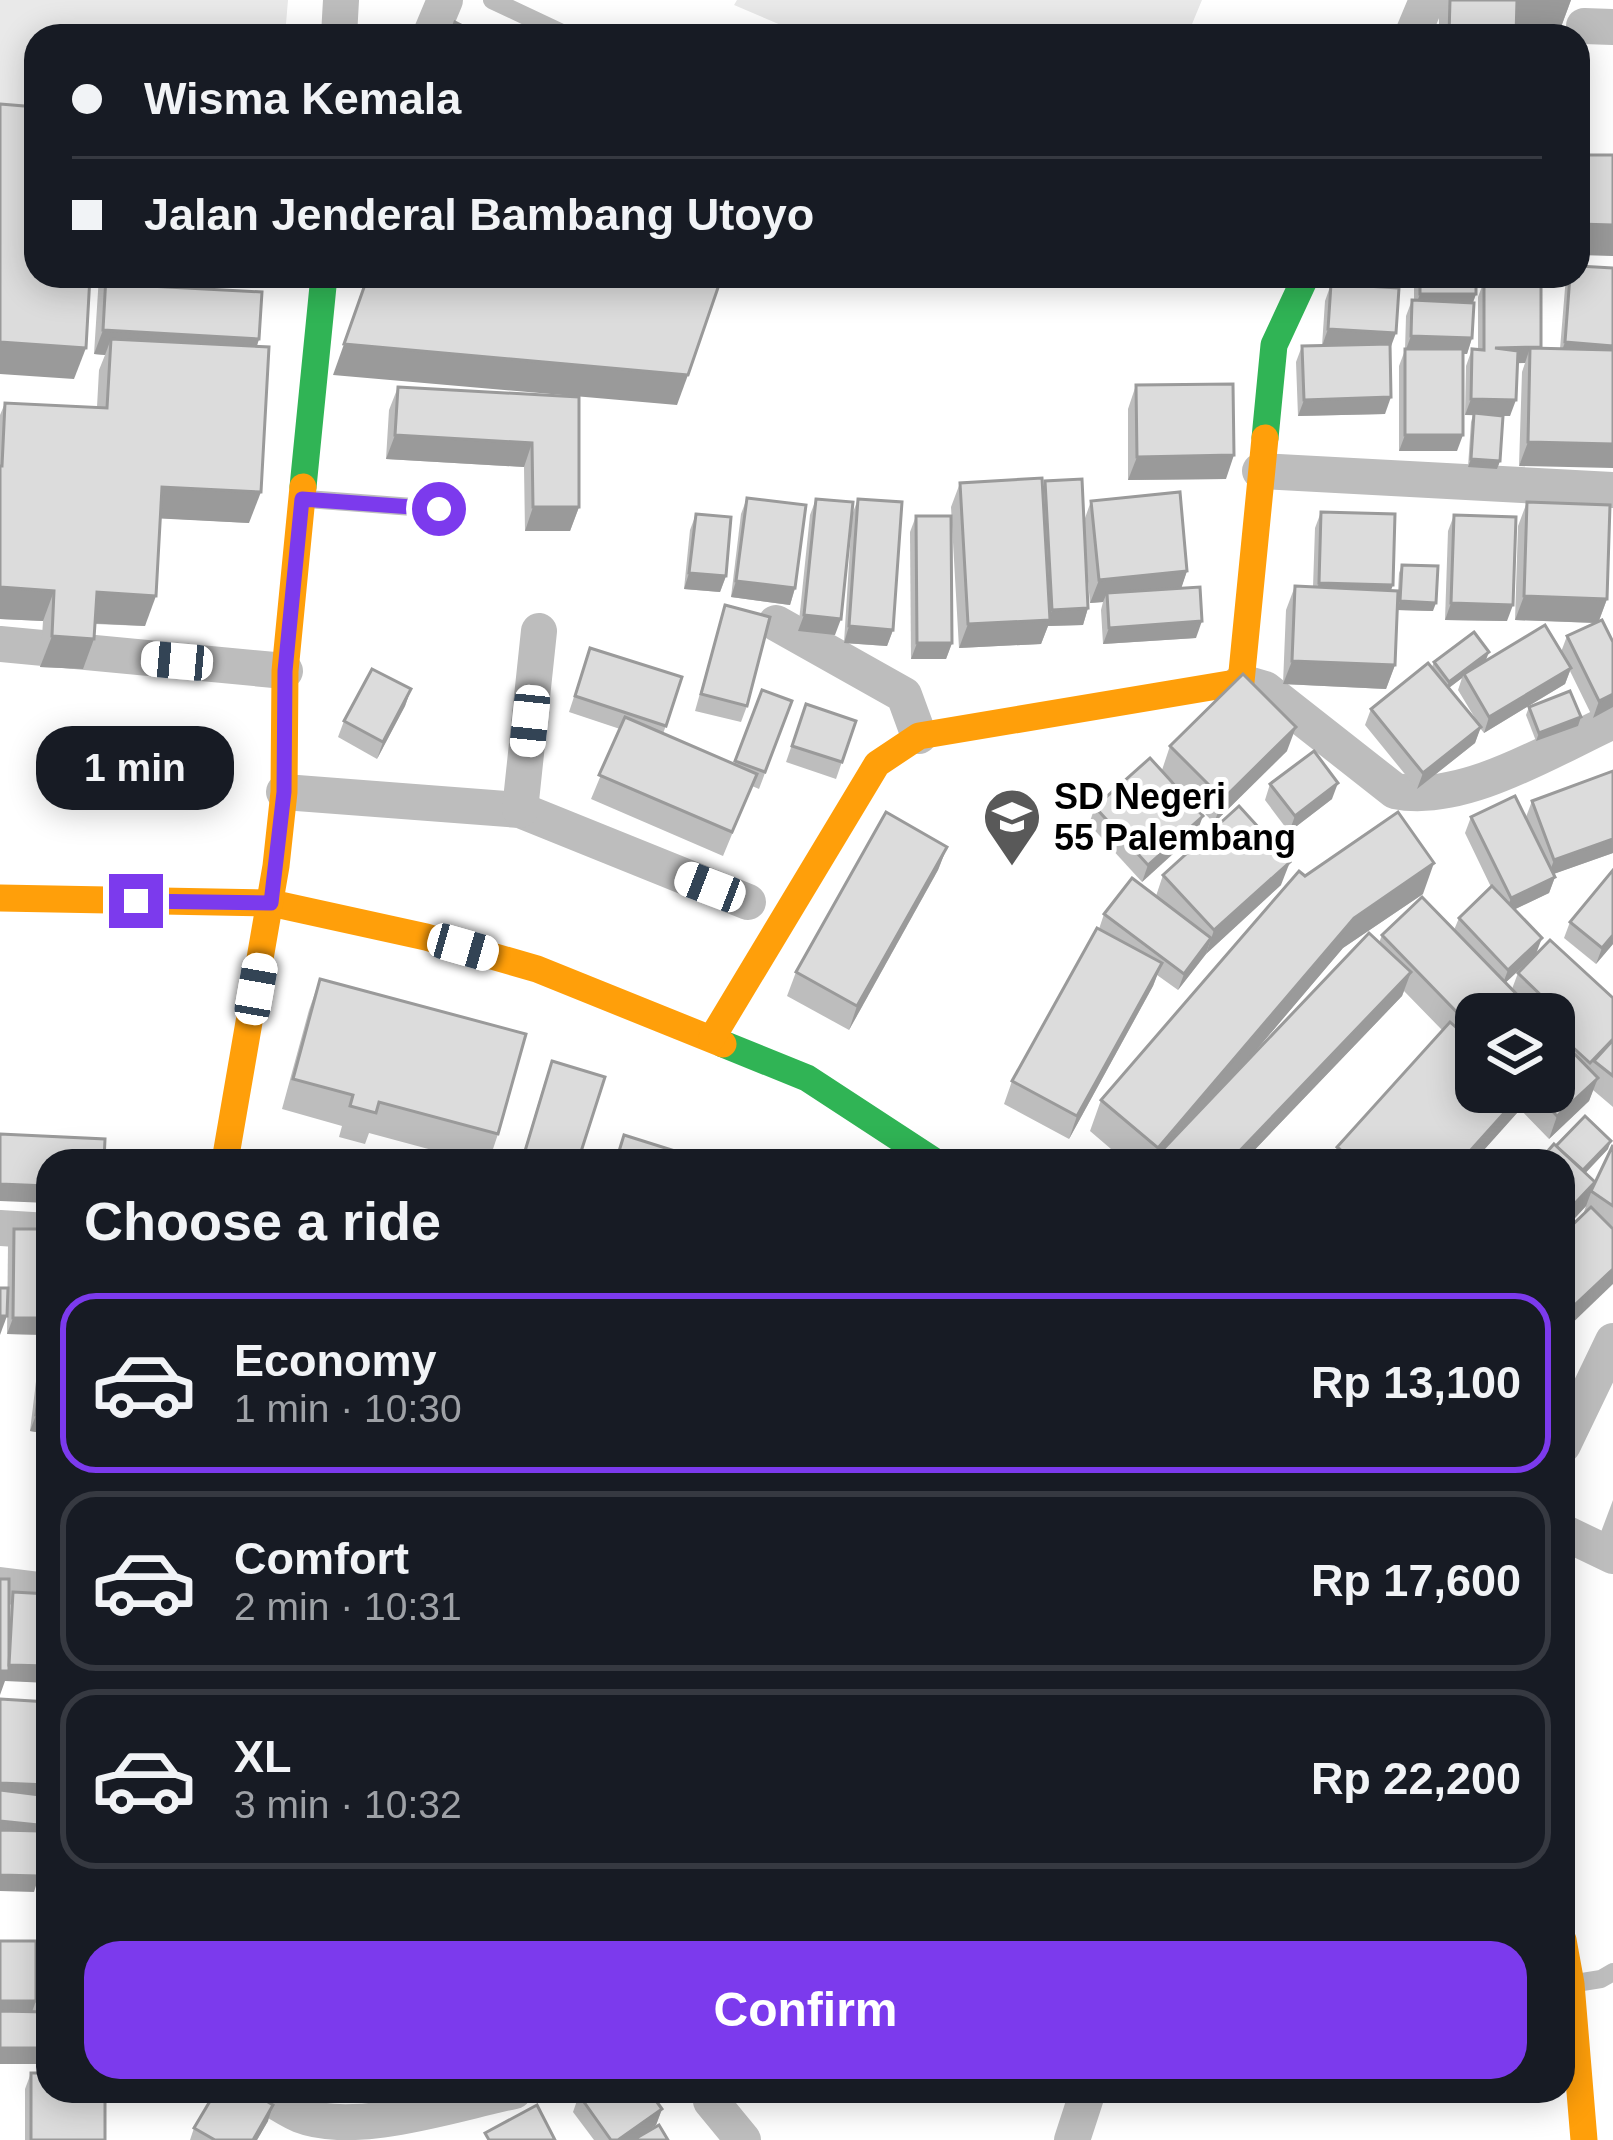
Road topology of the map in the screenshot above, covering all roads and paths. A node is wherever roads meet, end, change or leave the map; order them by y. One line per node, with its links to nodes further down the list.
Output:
1 (492, 0): 2 (lane)
2 (543, 24)
3 (323, 288): 7 (street)
4 (1301, 288): 5 (street)
5 (1260, 471): 6 (street); 13 (street)
6 (1613, 490)
7 (302, 499): 8 (lane); 12 (street)
8 (439, 509)
9 (776, 623): 15 (street)
10 (538, 632): 17 (street)
11 (0, 644): 12 (street)
12 (285, 671): 16 (street)
13 (1241, 682): 14 (street); 15 (street)
14 (1613, 721)
15 (919, 736): 21 (street)
16 (284, 792): 17 (street); 20 (street)
17 (520, 811): 19 (street)
18 (0, 898): 20 (street)
19 (748, 902)
20 (271, 903): 21 (street); 22 (street)
21 (712, 1038): 23 (street)
22 (227, 1149)
23 (915, 1149)
24 (0, 1228): 25 (street)
25 (36, 1230)
26 (1613, 1341): 27 (street)
27 (1575, 1420)
28 (1575, 1538): 29 (street)
29 (1613, 1556)
30 (0, 1585): 31 (street)
31 (36, 1590)
32 (1613, 1972): 33 (lane)
33 (1575, 1983)
34 (1575, 2032): 42 (street)
35 (280, 2103): 39 (street)
36 (454, 2103): 39 (street)
37 (712, 2103): 40 (street)
38 (1084, 2103): 41 (street)
39 (341, 2117)
40 (743, 2140)
41 (1072, 2140)
42 (1584, 2140)

